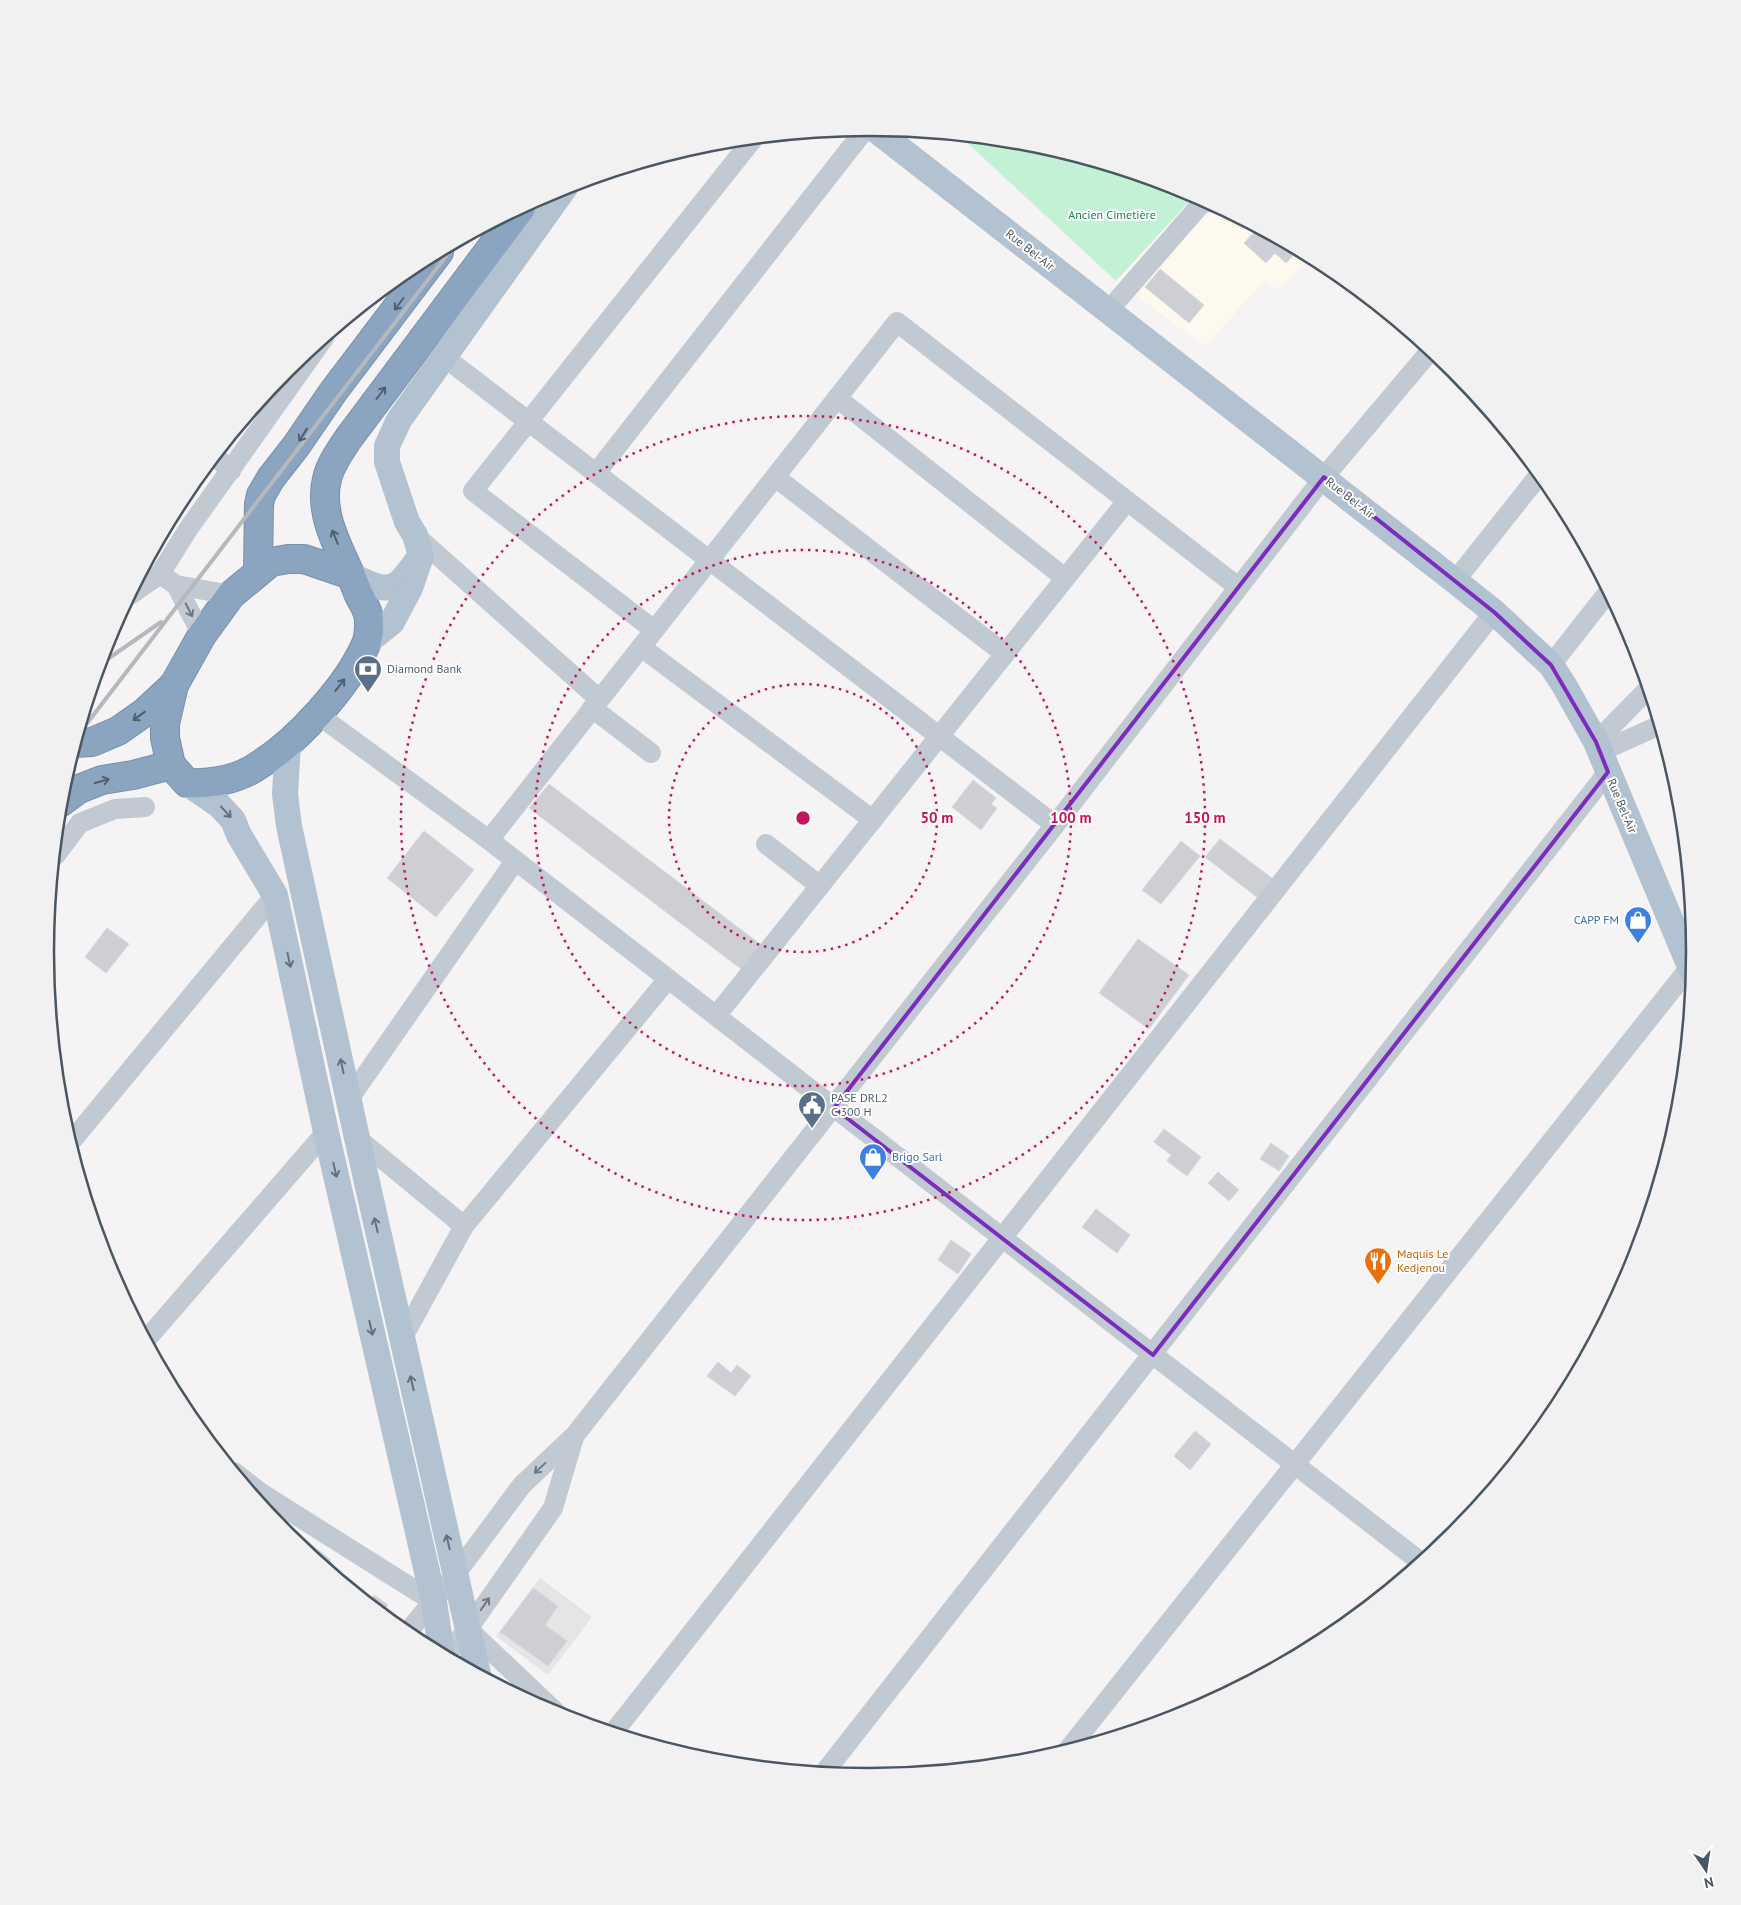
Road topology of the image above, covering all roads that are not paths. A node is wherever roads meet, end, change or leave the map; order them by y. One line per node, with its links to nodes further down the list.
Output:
1 (859, 136): 16 (street)
2 (884, 136): 8 (main road, Rue Bel-Air)
3 (748, 145): 13 (street)
4 (557, 198): 10 (main road)
5 (1200, 206): 8 (street)
6 (514, 218): 25 (highway, one-way to 6)
7 (429, 266): 23 (highway, one-way to 23)
8 (1108, 311): 18 (main road, Rue Bel-Air)
9 (1427, 355): 18 (street)
10 (443, 356): 13 (street); 21 (main road)
11 (308, 361): 15 (street)
12 (837, 398): 17 (street); 20 (street); 26 (street)
13 (528, 421): 16 (street); 34 (street)
14 (219, 460): 15 (street)
15 (231, 471): 24 (street)
16 (596, 473): 22 (street)
17 (775, 477): 22 (street); 38 (street)
18 (1324, 477): 27 (main road, Rue Bel-Air); 29 (street)
19 (1536, 479): 27 (street)
20 (1127, 501): 26 (street); 29 (street)
21 (418, 546): 25 (main road); 36 (main road); 42 (street)
22 (710, 560): 34 (street); 45 (street)
23 (258, 572): 25 (highway); 31 (highway)
24 (160, 574): 28 (street); 30 (street)
25 (351, 575): 36 (highway)
26 (1065, 578): 38 (street)
27 (1455, 580): 33 (main road, Rue Bel-Air)
28 (176, 585): 31 (street); 35 (street, one-way to 35)
29 (1238, 587): 54 (street)
30 (139, 588)
31 (231, 595): 35 (highway)
32 (1605, 596): 39 (street)
33 (1494, 612): 39 (main road, Rue Bel-Air); 71 (street)
34 (654, 630): 37 (street)
35 (202, 635): 40 (highway)
36 (367, 642): 43 (highway, one-way to 36)
37 (641, 647): 42 (street); 53 (street)
38 (1005, 654): 45 (street)
39 (1551, 665): 49 (main road, Rue Bel-Air)
40 (174, 685): 46 (highway, one-way to 46); 50 (highway)
41 (1645, 694): 49 (street)
42 (596, 704): 48 (street); 55 (street)
43 (317, 714): 47 (highway); 55 (street)
44 (1655, 728): 49 (street)
45 (939, 736): 53 (street); 54 (street)
46 (81, 743)
47 (288, 743): 50 (highway); 65 (main road, one-way to 47)
48 (650, 753)
49 (1601, 755): 61 (main road, Rue Bel-Air); 74 (street)
50 (179, 774): 51 (highway, one-way to 50); 60 (main road, one-way to 60)
51 (68, 797)
52 (145, 807): 57 (street)
53 (873, 820): 59 (street)
54 (1055, 825): 66 (street)
55 (489, 840): 58 (street)
56 (766, 844): 59 (street)
57 (61, 848)
58 (516, 861): 62 (street); 65 (street)
59 (820, 886): 64 (street)
60 (275, 895): 67 (main road, one-way to 67); 68 (street)
61 (1687, 960)
62 (668, 979): 64 (street); 70 (street)
63 (1687, 979): 76 (street)
64 (716, 1016): 66 (street)
65 (349, 1099): 69 (main road)
66 (834, 1108): 71 (street); 75 (street)
67 (326, 1132): 72 (street); 80 (main road, one-way to 80)
68 (75, 1136)
69 (356, 1138): 70 (street); 73 (main road, one-way to 69)
70 (464, 1226): 73 (street)
71 (1002, 1238): 74 (street); 87 (street)
72 (150, 1336)
73 (402, 1339): 79 (main road, one-way to 73)
74 (1153, 1355): 76 (street); 89 (street)
75 (575, 1435): 79 (street, one-way to 79); 82 (street, one-way to 75)
76 (1295, 1465): 78 (street); 88 (street)
77 (263, 1498): 80 (street)
78 (1417, 1559)
79 (455, 1575): 80 (street); 82 (main road)
80 (434, 1602): 81 (street); 83 (main road)
81 (411, 1628)
82 (468, 1628): 84 (street); 85 (main road); 86 (street)
83 (442, 1647)
84 (447, 1651)
85 (477, 1668)
86 (544, 1701)
87 (617, 1729)
88 (1073, 1743)
89 (828, 1768)

